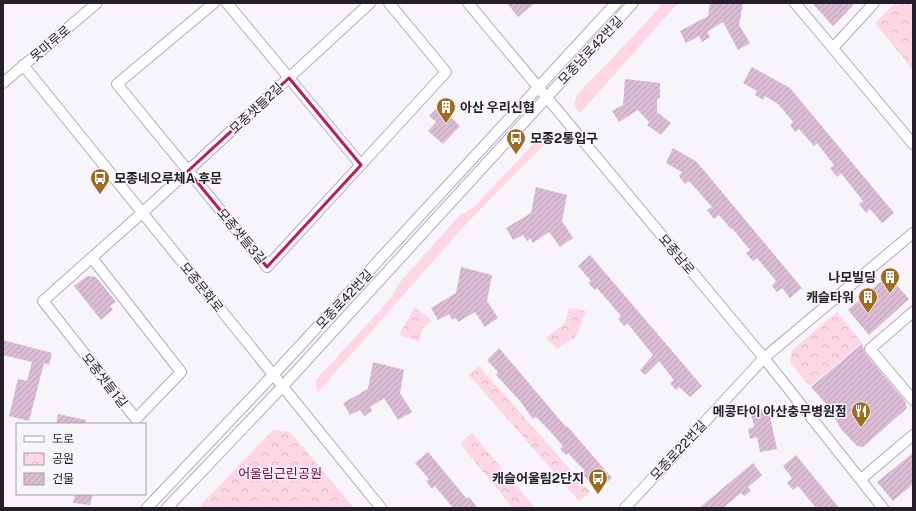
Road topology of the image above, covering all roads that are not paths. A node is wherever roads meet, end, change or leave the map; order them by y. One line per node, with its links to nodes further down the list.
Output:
1 (97, 3): 12 (street, 못마루로)
2 (214, 3): 19 (street, 모종샛들3길)
3 (227, 3): 13 (street)
4 (370, 3): 13 (street, 모종샛들2길)
5 (389, 3): 18 (street, 모종샛들3길)
6 (468, 3): 15 (street, 모종남로)
7 (616, 3): 15 (street, 모종남로42번길)
8 (633, 3): 16 (street, 모종남로42번길)
9 (795, 3): 11 (street)
10 (874, 3): 11 (street)
11 (833, 48): 17 (street)
12 (23, 65): 14 (street, 못마루로); 20 (street, 모종문화로)
13 (289, 78): 18 (street); 19 (street, 모종샛들2길)
14 (3, 82)
15 (538, 87): 16 (street, 모종남로); 25 (street, 모종로42번길)
16 (546, 97): 24 (street, 모종남로); 26 (street, 모종로42번길)
17 (913, 144)
18 (361, 165): 19 (street, 모종샛들3길)
19 (188, 171): 20 (street, 모종샛들2길)
20 (142, 213): 22 (street, 모종샛들1길); 25 (street, 모종문화로)
21 (913, 233): 24 (street, 모종로22번길)
22 (92, 258): 22 (street, 모종샛들1길)
23 (913, 312): 27 (street)
24 (764, 358): 29 (street, 모종남로); 33 (street, 모종로22번길)
25 (273, 375): 26 (street, 모종문화로); 30 (street, 모종로42번길)
26 (283, 386): 31 (street, 모종로42번길); 32 (street, 모종문화로)
27 (913, 400)
28 (913, 435): 29 (street)
29 (861, 479): 34 (street, 모종남로)
30 (147, 508)
31 (167, 508)
32 (381, 508)
33 (625, 508)
34 (883, 508)

